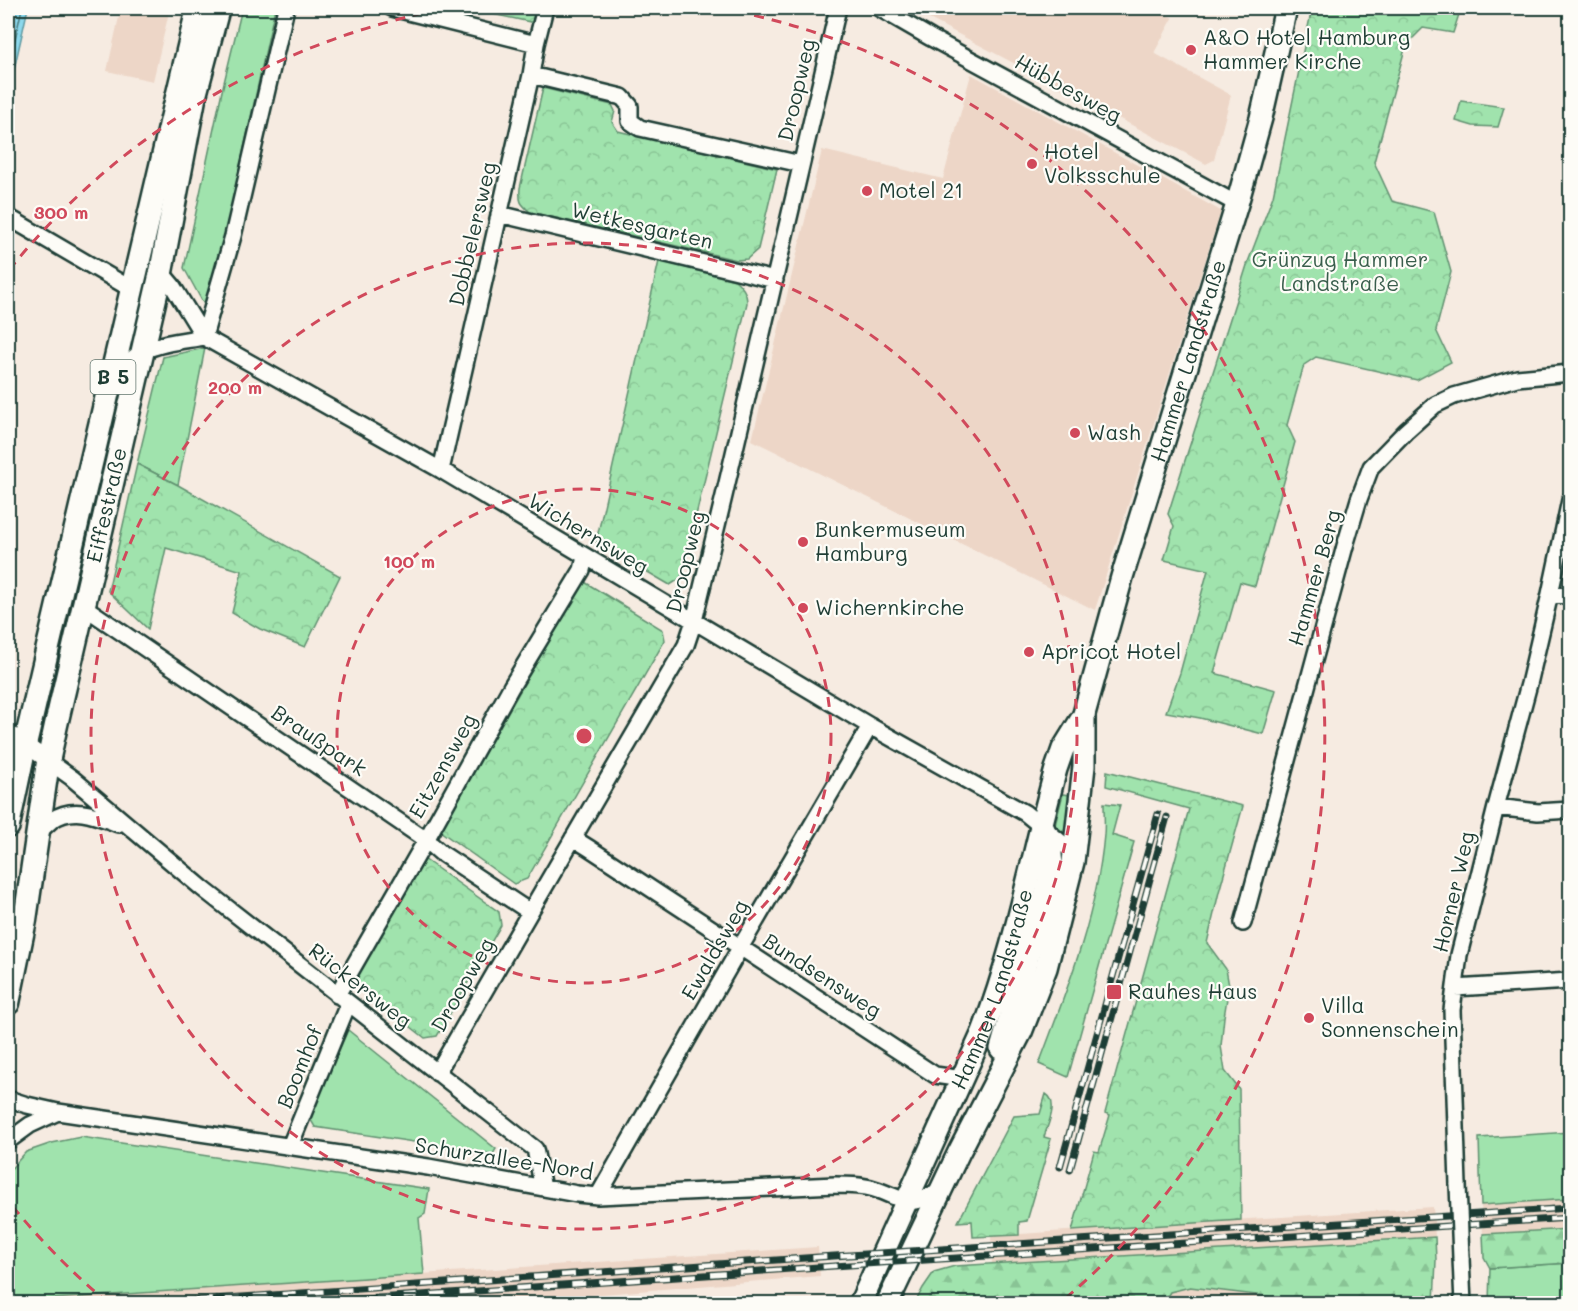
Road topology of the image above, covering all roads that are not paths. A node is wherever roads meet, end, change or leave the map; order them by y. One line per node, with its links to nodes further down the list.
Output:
1 (198, 8): 17 (main road, Eiffestraße / B 5)
2 (218, 8): 15 (main road, Eiffestraße / B 5)
3 (286, 8): 18 (street)
4 (392, 8): 9 (street)
5 (545, 8): 9 (street, Dobbelersweg)
6 (838, 8): 11 (street, Droopweg)
7 (879, 8): 12 (street, Hübbesweg)
8 (1286, 8): 12 (main road, Hammer Landstraße)
9 (536, 44): 10 (street, Dobbelersweg)
10 (531, 75): 11 (street); 13 (street, Dobbelersweg)
11 (801, 164): 16 (street, Droopweg)
12 (1237, 204): 29 (main road, Hammer Landstraße)
13 (499, 214): 16 (street, Wetkesgarten); 22 (street, Dobbelersweg)
14 (8, 217): 17 (street)
15 (161, 272): 18 (street, Wichernsweg); 19 (main road, Eiffestraße / B 5)
16 (775, 280): 28 (street, Droopweg)
17 (133, 290): 21 (main road, Eiffestraße / B 5)
18 (204, 337): 19 (street); 22 (street, Wichernsweg)
19 (142, 351): 21 (street); 27 (main road, Eiffestraße / B 5)
20 (1570, 373): 43 (street, Hammer Berg)
21 (111, 382): 31 (main road, Eiffestraße / B 5)
22 (441, 470): 24 (street, Wichernsweg)
23 (1570, 500): 25 (street, Horner Weg)
24 (585, 557): 28 (street, Wichernsweg); 40 (street, Eitzensweg)
25 (1550, 594): 26 (street); 33 (street, Horner Weg)
26 (1570, 596)
27 (83, 606): 32 (main road, Eiffestraße / B 5); 40 (street, Braußpark)
28 (694, 621): 30 (street, Wichernsweg); 39 (street, Droopweg)
29 (1084, 714): 35 (main road, Hammer Landstraße); 41 (main road, Hammer Landstraße)
30 (870, 726): 35 (street, Wichernsweg); 44 (street, Ewaldsweg)
31 (16, 739): 32 (street, Rückersweg); 36 (main road, Eiffestraße / B 5)
32 (48, 762): 37 (street, Rückersweg); 38 (main road, Eiffestraße / B 5)
33 (1496, 807): 34 (street); 46 (street, Horner Weg)
34 (1570, 810)
35 (1042, 825): 41 (street, Wichernsweg); 50 (main road, Hammer Landstraße); 52 (main road)
36 (8, 826)
37 (129, 828): 38 (street, Rückersweg); 47 (street, Rückersweg)
38 (38, 834): 48 (main road, Eiffestraße / B 5)
39 (573, 838): 42 (street, Droopweg); 44 (street, Bundsensweg)
40 (426, 840): 42 (street, Braußpark); 47 (street, Eitzensweg)
41 (1074, 853): 52 (main road, Hammer Landstraße)
42 (530, 912): 49 (street, Droopweg)
43 (1243, 923)
44 (740, 948): 50 (street, Bundsensweg); 58 (street, Ewaldsweg)
45 (1570, 981): 46 (street)
46 (1455, 988): 62 (street, Horner Weg, bridge)
47 (343, 999): 49 (street, Rückersweg); 55 (street, Boomhof)
48 (8, 1003)
49 (437, 1073): 56 (street, Rückersweg)
50 (962, 1079): 59 (main road, Hammer Landstraße)
51 (8, 1099): 53 (street, Schurzallee-Nord)
52 (984, 1104): 57 (main road, Hammer Landstraße)
53 (58, 1112): 54 (street); 55 (street, Schurzallee-Nord)
54 (8, 1141)
55 (290, 1146): 56 (street, Schurzallee-Nord)
56 (543, 1188): 58 (street, Schurzallee-Nord)
57 (941, 1189): 59 (street); 61 (main road, Hammer Landstraße)
58 (598, 1196): 59 (street, Schurzallee-Nord)
59 (906, 1202): 60 (main road, Hammer Landstraße)
60 (860, 1304)
61 (887, 1304)
62 (1463, 1304)

